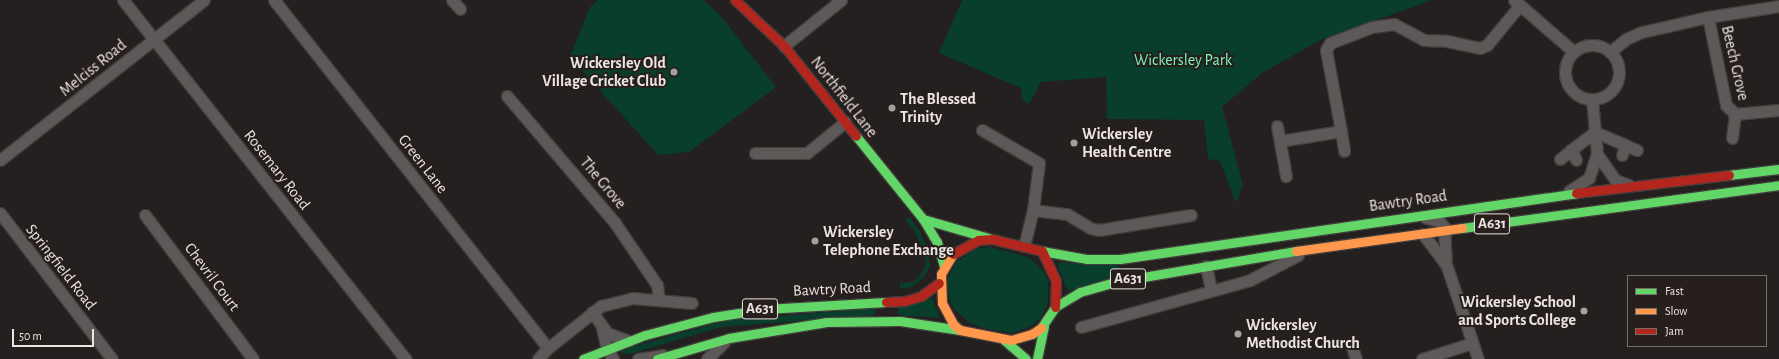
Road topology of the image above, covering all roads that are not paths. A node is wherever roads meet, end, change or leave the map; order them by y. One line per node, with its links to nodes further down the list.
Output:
1 (123, 0): 11 (street, Rosemary Road)
2 (204, 0): 11 (street, Melciss Road)
3 (274, 0): 67 (street, Green Lane)
4 (452, 0): 9 (street)
5 (735, 0): 12 (main road, Northfield Lane)
6 (841, 0): 12 (street)
7 (1517, 3): 13 (street); 22 (street)
8 (1779, 6): 10 (street)
9 (460, 9)
10 (1708, 17): 14 (street); 18 (street, Beech Grove)
11 (154, 40): 31 (street, Melciss Road); 72 (street, Rosemary Road)
12 (784, 46): 19 (main road, Northfield Lane)
13 (1574, 52): 14 (street); 16 (street)
14 (1610, 52): 16 (street)
15 (507, 96): 54 (street, The Grove)
16 (1592, 99): 23 (street)
17 (1779, 110): 18 (street)
18 (1735, 114): 24 (street, Beech Grove)
19 (846, 122): 28 (street); 42 (main road, Northfield Lane)
20 (1277, 126): 25 (street)
21 (982, 130): 37 (street)
22 (1340, 131): 25 (street); 27 (street)
23 (1595, 132): 26 (street); 29 (street); 30 (street)
24 (1732, 138)
25 (1280, 141): 33 (street)
26 (1638, 150)
27 (1344, 151)
28 (755, 153)
29 (1597, 154): 35 (street); 36 (street)
30 (1560, 159)
31 (0, 160)
32 (1779, 168): 35 (main road, Bawtry Road / A631)
33 (1286, 176)
34 (1779, 185): 43 (main road, A631)
35 (1634, 186): 36 (main road, Bawtry Road / A631)
36 (1562, 195): 41 (main road, Bawtry Road / A631)
37 (1033, 210): 40 (street); 46 (street)
38 (0, 214): 70 (street, Springfield Road)
39 (145, 215): 71 (street, Chevril Court)
40 (1192, 215)
41 (1411, 217): 43 (street); 48 (main road, Bawtry Road / A631)
42 (923, 219): 45 (main road); 50 (main road, Northfield Lane)
43 (1445, 231): 44 (main road, A631); 49 (street)
44 (1423, 234): 47 (main road, A631); 49 (street)
45 (992, 239): 46 (main road, A631); 50 (main road, A631)
46 (1024, 246): 48 (main road, A631)
47 (1309, 249): 51 (main road, A631); 53 (street)
48 (1042, 250): 56 (main road)
49 (1446, 264): 65 (street)
50 (944, 266): 52 (main road, A631)
51 (1206, 266): 53 (street); 56 (main road, A631)
52 (940, 283): 61 (main road, A631); 64 (main road, Bawtry Road / A631)
53 (1210, 290): 59 (street)
54 (659, 299): 55 (street); 57 (street)
55 (692, 303)
56 (1055, 307): 58 (main road)
57 (592, 312): 60 (street); 67 (street)
58 (1044, 326): 63 (main road, A631); 80 (main road)
59 (1081, 327)
60 (602, 328): 64 (street); 69 (street)
61 (960, 330): 62 (main road, Bawtry Road / A631); 63 (main road, A631)
62 (729, 338): 68 (main road, Bawtry Road / A631); 78 (street)
63 (1003, 339): 79 (main road)
64 (629, 341): 69 (main road, Bawtry Road / A631)
65 (1472, 343): 82 (street); 83 (street)
66 (1351, 344): 81 (street)
67 (548, 348): 73 (street)
68 (673, 352): 75 (street, Bawtry Road); 76 (main road, Bawtry Road / A631); 77 (street)
69 (610, 354): 74 (main road, Bawtry Road / A631)
70 (112, 359)
71 (254, 359)
72 (406, 359)
73 (538, 359)
74 (583, 359)
75 (638, 359)
76 (656, 359)
77 (695, 359)
78 (707, 359)
79 (1026, 359)
80 (1037, 359)
81 (1356, 359)
82 (1422, 359)
83 (1478, 359)

